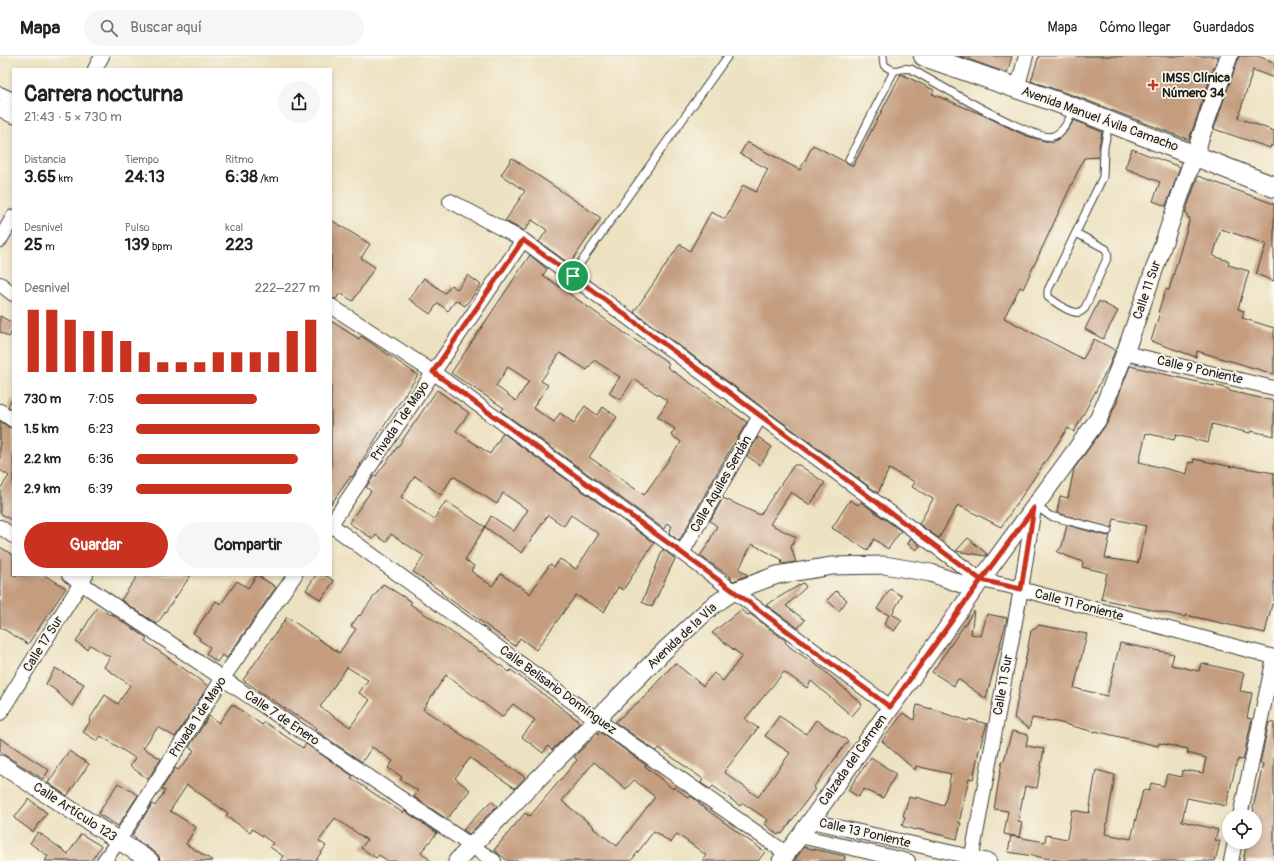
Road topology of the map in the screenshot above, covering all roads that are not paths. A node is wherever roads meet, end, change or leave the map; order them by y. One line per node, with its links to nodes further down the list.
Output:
1 (102, 56): 7 (street)
2 (728, 56): 24 (lane)
3 (883, 56): 8 (lane)
4 (924, 56): 9 (main road, Avenida Manuel Ávila Camacho)
5 (1026, 56): 9 (street)
6 (1229, 56): 16 (street, Calle 11 Sur)
7 (96, 68)
8 (894, 71): 12 (lane); 17 (lane)
9 (1017, 89): 12 (main road, Avenida Manuel Ávila Camacho)
10 (0, 94): 11 (street)
11 (12, 100)
12 (1074, 108): 15 (main road, Avenida Manuel Ávila Camacho)
13 (0, 109): 14 (street)
14 (12, 115)
15 (1109, 122): 16 (main road, Avenida Manuel Ávila Camacho); 21 (lane)
16 (1195, 155): 18 (main road, Avenida Manuel Ávila Camacho); 28 (street, Calle 11 Sur)
17 (849, 159)
18 (1274, 187)
19 (450, 201): 23 (street, Calle 11 Poniente)
20 (12, 220): 22 (street)
21 (1076, 233): 21 (lane)
22 (0, 240)
23 (523, 240): 24 (street, Calle 11 Poniente); 29 (street, Privada 1 de Mayo)
24 (573, 276): 32 (street, Calle 11 Poniente)
25 (0, 284): 26 (street)
26 (12, 293)
27 (332, 307): 29 (street)
28 (1125, 353): 30 (street, Calle 9 Poniente); 34 (street, Calle 11 Sur)
29 (433, 372): 35 (street, Privada 1 de Mayo); 41 (street)
30 (1274, 388)
31 (0, 411): 33 (street)
32 (760, 416): 41 (street, Calle Aquiles Serdán); 45 (street, Calle 11 Poniente)
33 (12, 419)
34 (1035, 507): 36 (street, Calle 11 Sur); 39 (lane); 46 (street, Calle 11 Sur)
35 (332, 523)
36 (1023, 523): 45 (street, Calzada del Carmen)
37 (332, 525): 52 (street, Calle Belisario Domínguez)
38 (0, 527): 40 (street)
39 (1108, 531)
40 (12, 535)
41 (682, 553): 47 (street)
42 (73, 576): 44 (street, Calle 7 de Enero)
43 (294, 576): 49 (street, Privada 1 de Mayo)
44 (84, 579): 49 (street, Calle 7 de Enero); 51 (street, Calle 17 Sur)
45 (978, 584): 46 (street, Calle 11 Poniente); 47 (street, Avenida de la Vía); 50 (street, Calzada del Carmen)
46 (1021, 589): 48 (street, Calle 11 Poniente); 61 (street, Calle 11 Sur)
47 (734, 591): 50 (street); 52 (street, Avenida de la Vía)
48 (1274, 657): 54 (street)
49 (223, 678): 57 (street, Privada 1 de Mayo); 58 (street, Calle 7 de Enero)
50 (890, 707): 55 (street, Calzada del Carmen)
51 (0, 713)
52 (596, 719): 58 (street, Avenida de la Vía); 60 (street, Calle Belisario Domínguez)
53 (0, 764): 57 (street, Calle Artículo 123)
54 (1241, 809)
55 (811, 821): 56 (street, Calzada del Carmen); 61 (street, Calle 13 Poniente)
56 (800, 836): 60 (street, Calzada del Carmen); 66 (street, Calle 13 Poniente)
57 (119, 840): 62 (street, Privada 1 de Mayo); 63 (street, Calle Artículo 123)
58 (472, 845): 64 (street, Avenida de la Vía); 65 (street, Calle 7 de Enero)
59 (1233, 849): 68 (street)
60 (784, 857)
61 (971, 859): 67 (street, Calle 13 Poniente)
62 (104, 861)
63 (150, 861)
64 (457, 861)
65 (494, 861)
66 (908, 861)
67 (989, 861)
68 (1230, 861)

